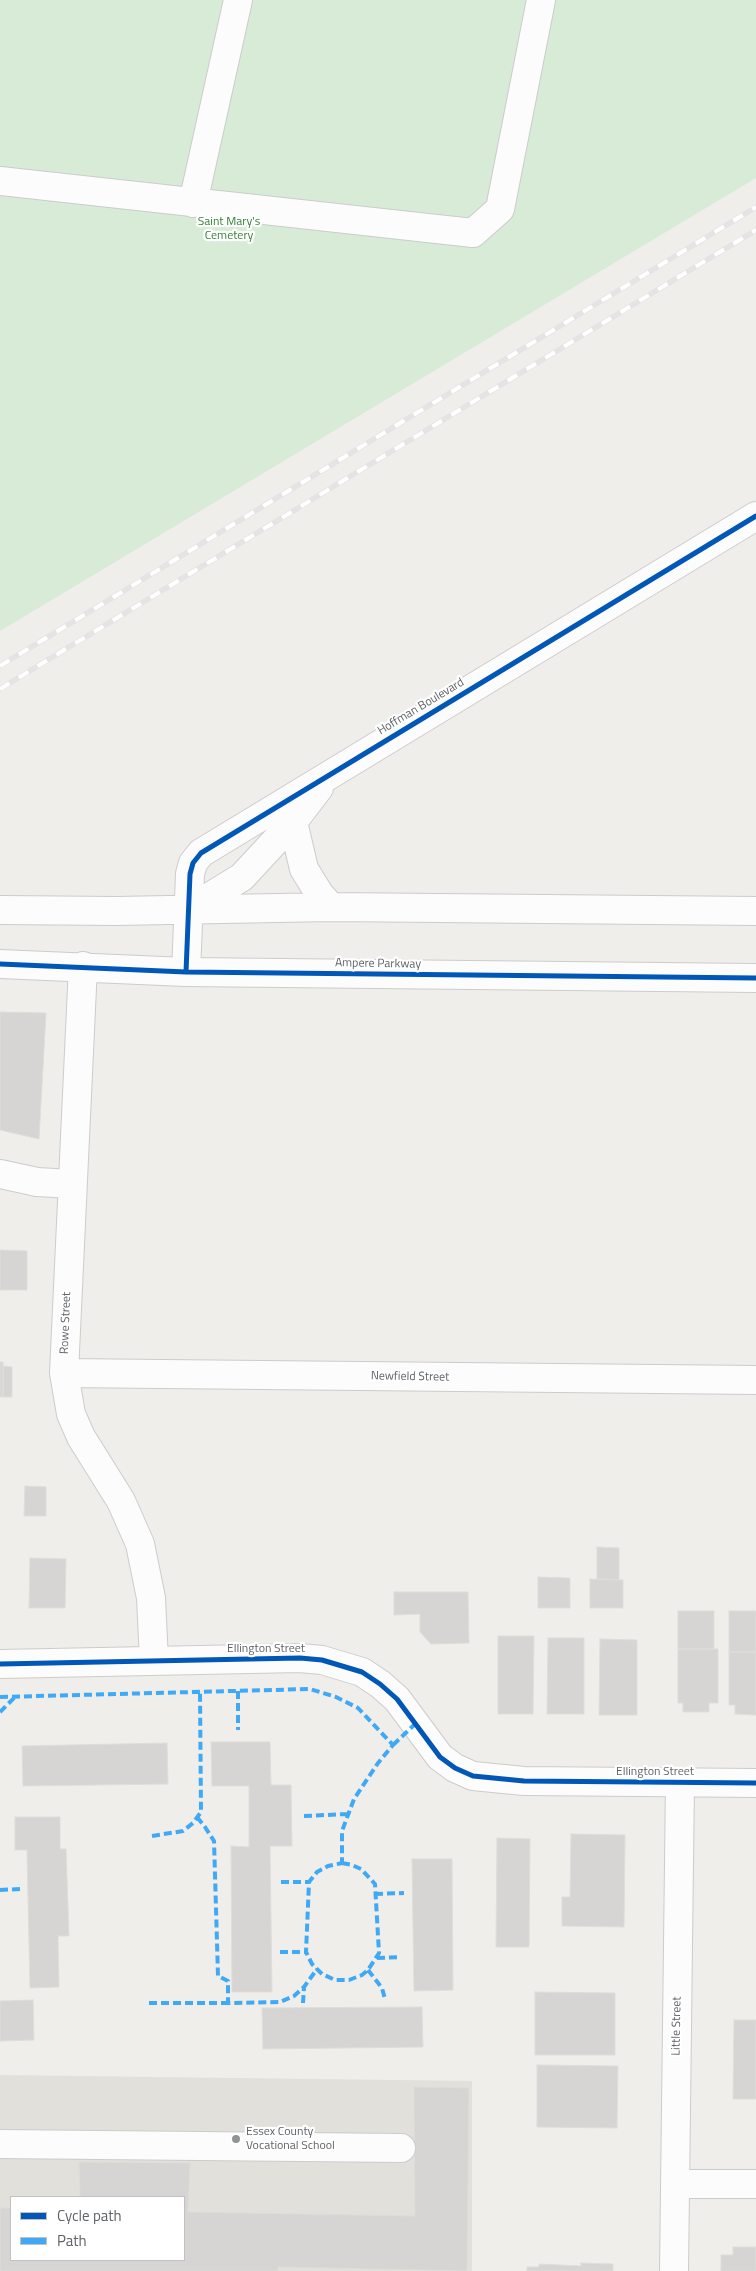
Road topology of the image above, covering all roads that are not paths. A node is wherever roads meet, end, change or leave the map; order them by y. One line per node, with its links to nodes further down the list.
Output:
1 (238, 0): 4 (street)
2 (541, 0): 4 (street)
3 (0, 181): 4 (street)
4 (193, 203)
5 (756, 516): 6 (street, Hoffman Boulevard)
6 (329, 775): 7 (street, Hoffman Boulevard); 10 (street, Hoffman Boulevard)
7 (293, 822): 8 (street); 10 (street, Hoffman Boulevard)
8 (331, 907): 10 (street); 11 (street)
9 (0, 910): 10 (street)
10 (188, 910): 14 (street, Hoffman Boulevard)
11 (756, 912)
12 (0, 964): 13 (street, Ampere Parkway)
13 (83, 966): 14 (street, Ampere Parkway); 17 (street, Rowe Street)
14 (186, 972): 15 (street, Ampere Parkway)
15 (756, 978)
16 (0, 1174): 17 (street)
17 (72, 1184): 18 (street, Rowe Street)
18 (64, 1373): 19 (street, Newfield Street); 20 (street, Rowe Street)
19 (756, 1380)
20 (154, 1660): 21 (street, Ellington Street); 22 (street, Ellington Street)
21 (0, 1664)
22 (680, 1782): 23 (street, Ellington Street); 26 (street, Little Street)
23 (756, 1782)
24 (0, 2144): 25 (street)
25 (401, 2148)
26 (675, 2184): 27 (street); 28 (street, Little Street)
27 (756, 2184)
28 (674, 2271)

